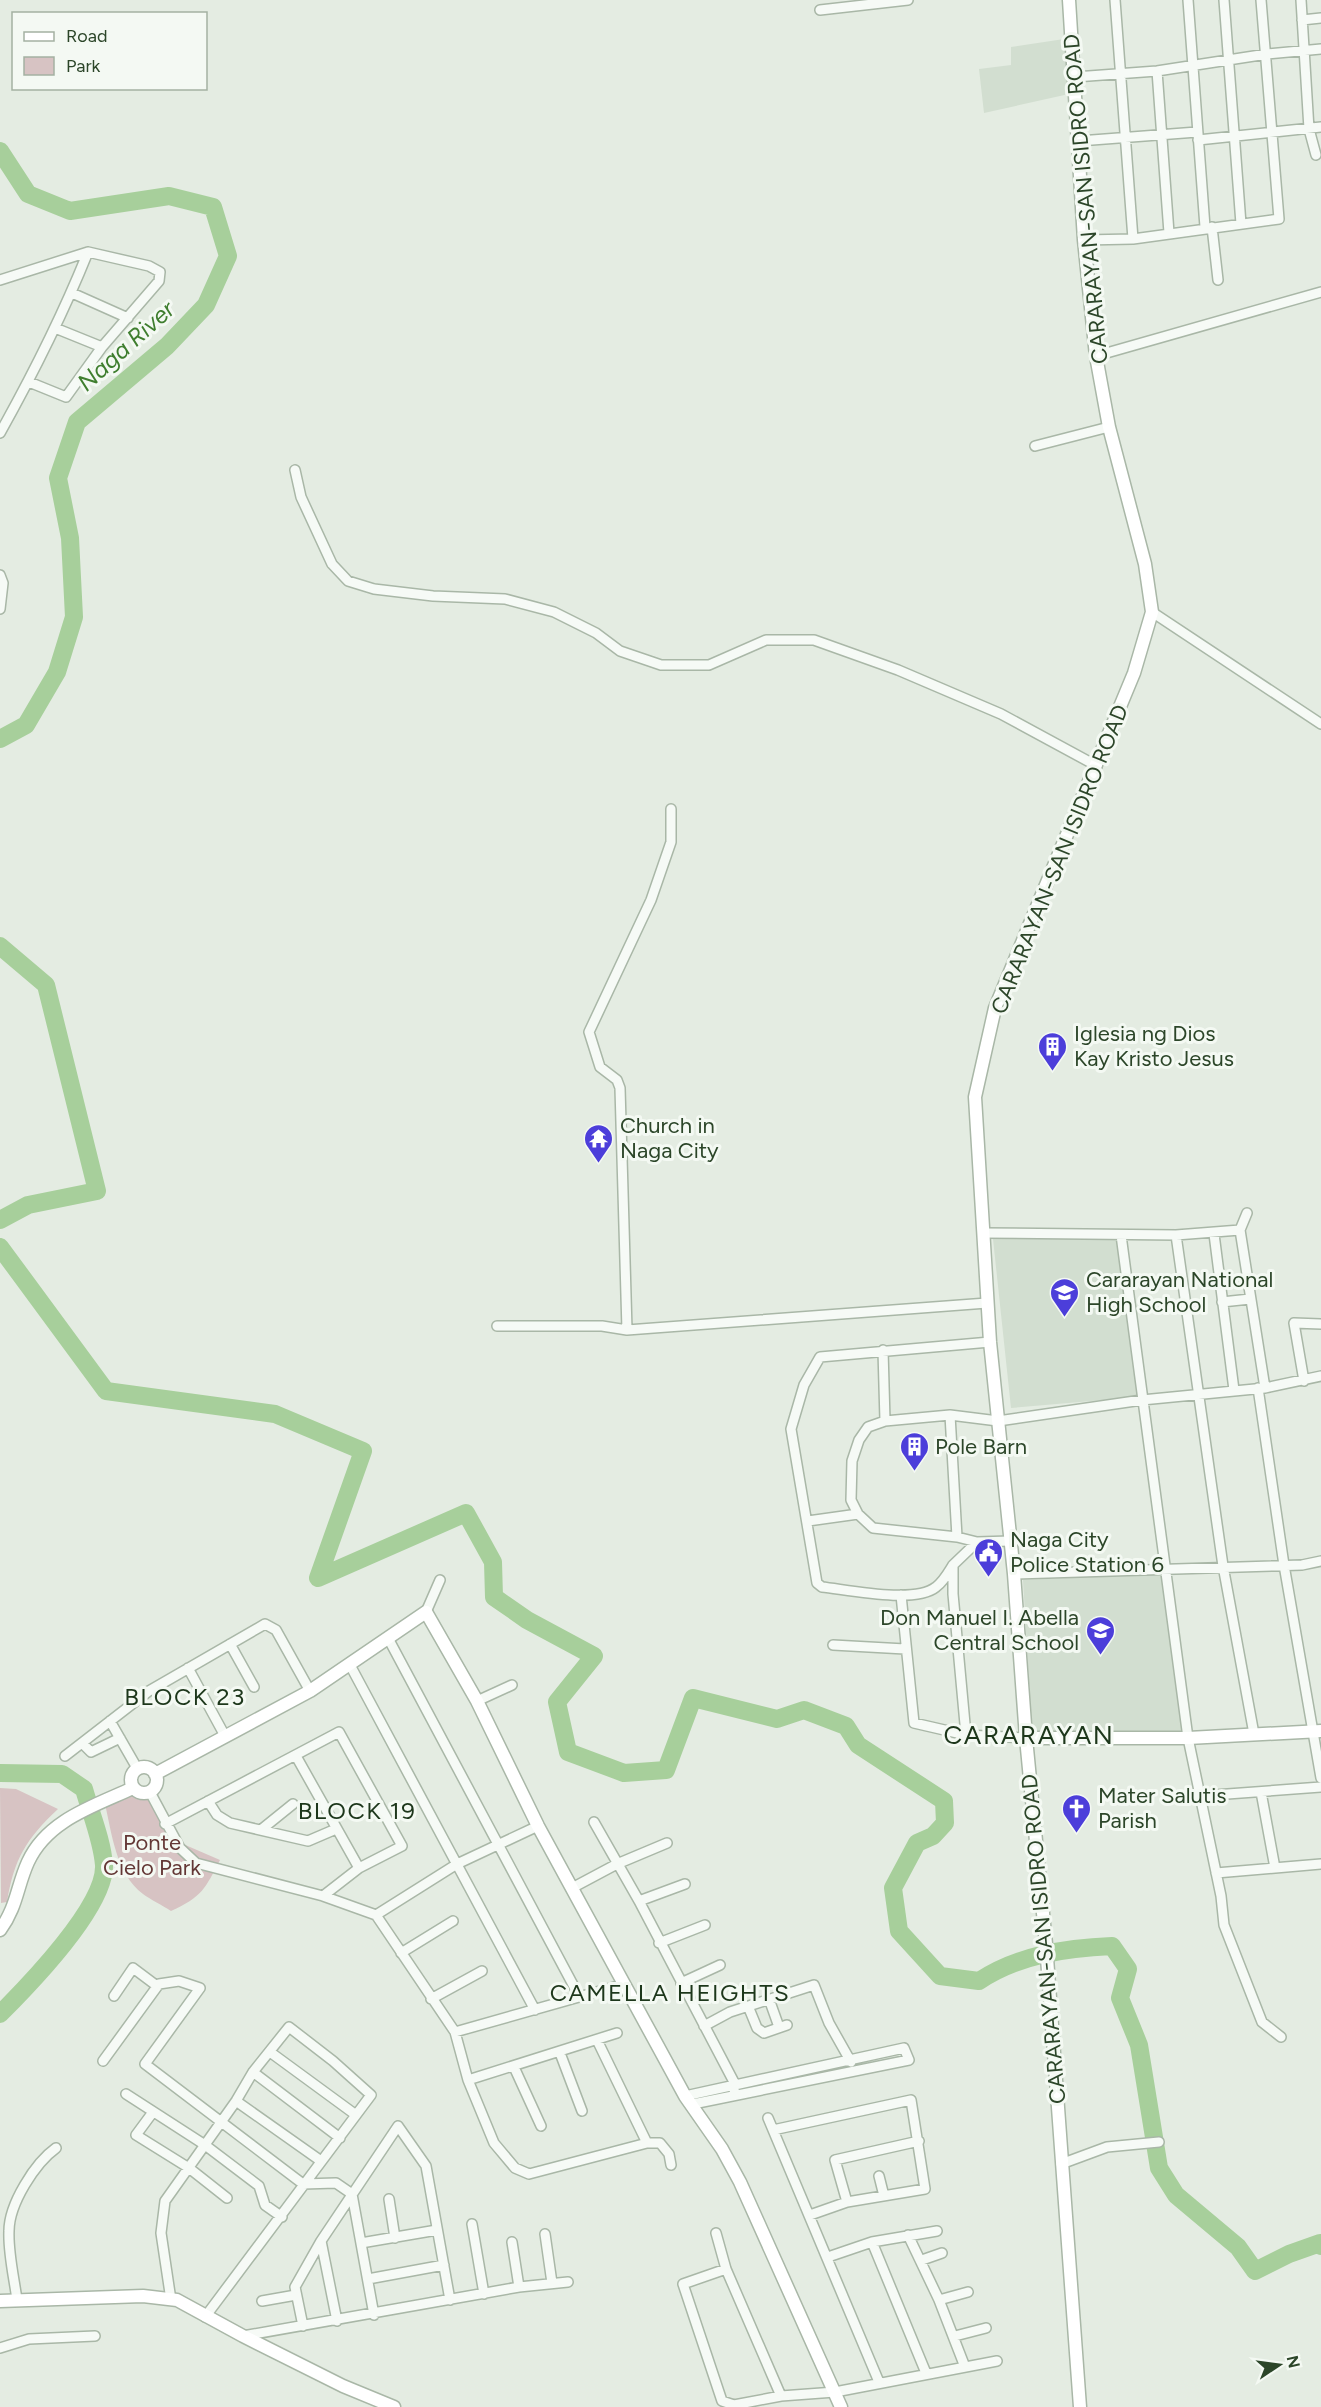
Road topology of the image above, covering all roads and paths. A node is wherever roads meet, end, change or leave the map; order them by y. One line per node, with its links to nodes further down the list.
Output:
1 (908, 0): 8 (street)
2 (1069, 0): 18 (main road, CARARAYAN-SAN ISIDRO ROAD)
3 (1115, 0): 17 (street)
4 (1188, 0): 15 (street)
5 (1224, 0): 14 (street)
6 (1261, 0): 13 (street)
7 (1300, 0): 10 (street)
8 (820, 10)
9 (1321, 18): 10 (street)
10 (1302, 21): 12 (street)
11 (1321, 49): 12 (street)
12 (1304, 51): 13 (street); 20 (street)
13 (1267, 54): 14 (street); 21 (street)
14 (1230, 59): 15 (street); 23 (street)
15 (1194, 65): 16 (street); 24 (street)
16 (1156, 71): 17 (street); 22 (street)
17 (1122, 73): 18 (street); 25 (street)
18 (1075, 77): 26 (main road, CARARAYAN-SAN ISIDRO ROAD)
19 (1321, 127): 20 (street)
20 (1309, 129): 21 (street); 27 (street)
21 (1273, 132): 23 (street); 28 (street)
22 (1161, 135): 24 (street); 25 (street); 30 (street)
23 (1232, 135): 24 (street); 28 (street)
24 (1198, 136): 29 (street)
25 (1124, 139): 26 (street); 31 (street)
26 (1079, 141): 32 (main road, CARARAYAN-SAN ISIDRO ROAD)
27 (1316, 155)
28 (1241, 224): 29 (street)
29 (1208, 227): 30 (street); 35 (street)
30 (1169, 233): 31 (street)
31 (1133, 239): 32 (street)
32 (1084, 240): 41 (main road, CARARAYAN-SAN ISIDRO ROAD)
33 (88, 252): 34 (street); 37 (street); 38 (street)
34 (0, 280)
35 (1218, 280)
36 (1321, 292): 41 (street)
37 (72, 293): 38 (street); 39 (street)
38 (128, 318): 40 (street)
39 (55, 328): 40 (street); 42 (street)
40 (102, 347): 42 (street)
41 (1096, 356): 43 (main road, CARARAYAN-SAN ISIDRO ROAD)
42 (29, 382): 44 (street)
43 (1109, 427): 45 (street); 49 (main road, CARARAYAN-SAN ISIDRO ROAD)
44 (0, 433)
45 (1035, 446)
46 (295, 470): 51 (street)
47 (0, 575): 48 (street)
48 (1, 607)
49 (1152, 612): 50 (street); 51 (main road, CARARAYAN-SAN ISIDRO ROAD)
50 (1321, 724)
51 (1098, 766): 55 (main road, CARARAYAN-SAN ISIDRO ROAD)
52 (671, 809): 64 (street)
53 (1247, 1213): 54 (street)
54 (1240, 1230): 57 (street); 59 (street)
55 (983, 1233): 58 (street); 61 (main road, CARARAYAN-SAN ISIDRO ROAD)
56 (1176, 1234): 57 (street); 58 (street); 71 (street)
57 (1214, 1234): 60 (street)
58 (1121, 1235): 72 (street)
59 (1250, 1299): 60 (street); 69 (street)
60 (1222, 1302): 70 (street)
61 (987, 1303): 64 (street); 65 (main road, CARARAYAN-SAN ISIDRO ROAD)
62 (1321, 1324): 68 (street)
63 (496, 1326): 64 (street)
64 (627, 1330)
65 (990, 1342): 66 (street); 75 (main road, CARARAYAN-SAN ISIDRO ROAD)
66 (883, 1350): 74 (street); 77 (street)
67 (1321, 1376): 68 (street)
68 (1304, 1381): 69 (street)
69 (1262, 1388): 70 (street); 83 (street)
70 (1233, 1390): 71 (street)
71 (1201, 1393): 72 (street); 84 (street)
72 (1142, 1400): 75 (street); 85 (street)
73 (950, 1415): 74 (street); 75 (street); 78 (street)
74 (885, 1421): 76 (street)
75 (998, 1421): 79 (main road, CARARAYAN-SAN ISIDRO ROAD)
76 (858, 1514): 77 (street); 78 (street)
77 (808, 1521): 88 (street)
78 (957, 1537): 80 (street)
79 (1010, 1541): 80 (street); 86 (main road, CARARAYAN-SAN ISIDRO ROAD)
80 (977, 1542): 82 (street)
81 (1321, 1561): 83 (street)
82 (953, 1565): 88 (street); 103 (street)
83 (1284, 1565): 84 (street); 101 (street)
84 (1223, 1566): 85 (street); 102 (street)
85 (1165, 1569): 86 (street); 107 (street)
86 (1014, 1574): 106 (main road, CARARAYAN-SAN ISIDRO ROAD)
87 (440, 1580): 89 (street)
88 (901, 1595): 93 (street)
89 (426, 1612): 90 (main road); 99 (main road)
90 (388, 1638): 94 (main road); 127 (street)
91 (230, 1644): 95 (street); 97 (street); 98 (street)
92 (833, 1645): 93 (street)
93 (905, 1649): 103 (street)
94 (350, 1665): 98 (main road); 129 (street)
95 (188, 1668): 100 (street); 104 (street)
96 (512, 1685): 99 (street)
97 (254, 1687)
98 (310, 1691): 104 (main road)
99 (477, 1701): 123 (main road)
100 (110, 1721): 105 (street); 108 (street)
101 (1317, 1731): 102 (main road); 113 (street)
102 (1254, 1734): 107 (main road)
103 (966, 1735): 106 (street)
104 (225, 1736): 112 (main road)
105 (120, 1738): 108 (street); 111 (street)
106 (1026, 1738): 107 (main road); 187 (main road, CARARAYAN-SAN ISIDRO ROAD)
107 (1188, 1738): 118 (street)
108 (82, 1743): 109 (street)
109 (65, 1756)
110 (296, 1756): 119 (street); 125 (street); 131 (street)
111 (138, 1768): 112 (main road); 115 (main road)
112 (155, 1774): 116 (main road)
113 (1321, 1779)
114 (1321, 1787): 117 (street)
115 (133, 1788): 116 (main road); 138 (main road)
116 (150, 1792): 122 (street)
117 (1261, 1792): 118 (street); 132 (street)
118 (1200, 1796): 133 (street)
119 (208, 1801): 122 (street); 124 (street)
120 (293, 1804): 124 (street)
121 (594, 1822): 128 (street)
122 (165, 1824): 136 (street)
123 (538, 1826): 127 (street); 135 (main road)
124 (262, 1829): 125 (street)
125 (336, 1829): 131 (street)
126 (667, 1843): 128 (street)
127 (498, 1846): 129 (street); 151 (street)
128 (617, 1863): 135 (street); 137 (street)
129 (457, 1864): 139 (street); 155 (street)
130 (1321, 1864): 132 (street)
131 (359, 1868): 136 (street)
132 (1275, 1868): 133 (street)
133 (1216, 1873): 159 (street)
134 (685, 1884): 137 (street)
135 (572, 1888): 148 (main road)
136 (323, 1896): 139 (street)
137 (639, 1901): 143 (street)
138 (5, 1913): 142 (main road)
139 (376, 1915): 144 (street)
140 (453, 1921): 144 (street)
141 (705, 1925): 143 (street)
142 (0, 1930)
143 (659, 1943): 147 (street)
144 (401, 1953): 152 (street)
145 (720, 1965): 147 (street)
146 (482, 1971): 152 (street)
147 (681, 1983): 156 (street)
148 (625, 1984): 151 (street); 171 (main road)
149 (157, 1986): 150 (street); 164 (street); 177 (street)
150 (114, 1996)
151 (579, 1996): 155 (street)
152 (431, 1998): 157 (street)
153 (768, 1999): 154 (street); 154 (street); 163 (street)
154 (748, 2006): 156 (street)
155 (535, 2010): 157 (street)
156 (704, 2026): 169 (street)
157 (455, 2032): 168 (street)
158 (617, 2033): 160 (street)
159 (1281, 2037)
160 (597, 2040): 162 (street); 183 (street)
161 (270, 2052): 167 (street); 175 (street); 175 (street)
162 (560, 2053): 165 (street); 173 (street)
163 (851, 2059): 166 (street); 166 (street); 169 (street)
164 (103, 2061)
165 (514, 2067): 168 (street); 178 (street)
166 (853, 2071): 169 (street)
167 (253, 2072): 172 (street); 180 (street)
168 (468, 2080): 183 (street)
169 (734, 2089): 171 (street)
170 (126, 2094): 174 (street)
171 (689, 2100): 241 (main road)
172 (236, 2101): 177 (street); 186 (street)
173 (582, 2111)
174 (153, 2112): 184 (street); 189 (street)
175 (356, 2115): 180 (street)
176 (768, 2118): 179 (street)
177 (221, 2121): 184 (street); 191 (street)
178 (541, 2126)
179 (773, 2130): 181 (street); 197 (street)
180 (340, 2138): 186 (street)
181 (919, 2141): 193 (street); 196 (street)
182 (1159, 2142): 187 (street)
183 (647, 2144): 188 (street)
184 (205, 2145): 189 (street); 198 (street)
185 (56, 2148): 222 (street)
186 (321, 2161): 191 (street)
187 (1061, 2164): 245 (main road, CARARAYAN-SAN ISIDRO ROAD)
188 (671, 2165)
189 (189, 2169): 194 (street); 223 (street)
190 (879, 2176): 193 (street)
191 (303, 2184): 192 (street); 198 (street)
192 (352, 2194): 200 (street); 206 (street); 209 (street)
193 (884, 2196): 196 (street)
194 (227, 2198)
195 (389, 2199): 205 (street)
196 (848, 2202): 197 (street)
197 (810, 2215): 211 (street)
198 (282, 2217): 229 (street)
199 (472, 2224): 220 (street)
200 (437, 2230): 205 (street); 213 (street)
201 (937, 2231): 204 (street)
202 (716, 2233): 214 (street)
203 (545, 2234): 217 (street)
204 (908, 2235): 208 (street); 212 (street)
205 (395, 2238): 209 (street)
206 (321, 2241): 221 (street); 230 (street)
207 (512, 2242): 218 (street)
208 (872, 2242): 211 (street); 239 (street)
209 (361, 2243): 215 (street)
210 (942, 2253): 212 (street)
211 (828, 2257): 240 (street)
212 (922, 2260): 225 (street)
213 (444, 2265): 215 (street); 224 (street)
214 (726, 2269): 242 (street); 242 (street)
215 (368, 2279): 228 (street)
216 (568, 2282): 217 (street)
217 (552, 2283): 218 (street)
218 (519, 2288): 220 (street)
219 (968, 2292): 225 (street)
220 (484, 2294): 224 (street)
221 (296, 2295): 227 (street); 231 (street)
222 (17, 2300): 223 (main road); 226 (main road)
223 (171, 2300): 229 (main road)
224 (450, 2300): 228 (street)
225 (939, 2300): 235 (street)
226 (0, 2301)
227 (262, 2301)
228 (374, 2314): 230 (street)
229 (205, 2318): 234 (main road)
230 (337, 2321): 231 (street)
231 (303, 2326): 234 (street)
232 (986, 2328): 235 (street)
233 (95, 2336): 236 (street)
234 (243, 2336): 243 (main road)
235 (955, 2336): 238 (street)
236 (0, 2348)
237 (997, 2361): 238 (street)
238 (965, 2367): 239 (street)
239 (926, 2373): 240 (street)
240 (879, 2382): 241 (street)
241 (835, 2392): 242 (street); 244 (main road)
242 (781, 2396)
243 (394, 2407)
244 (841, 2407)
245 (1080, 2407)

